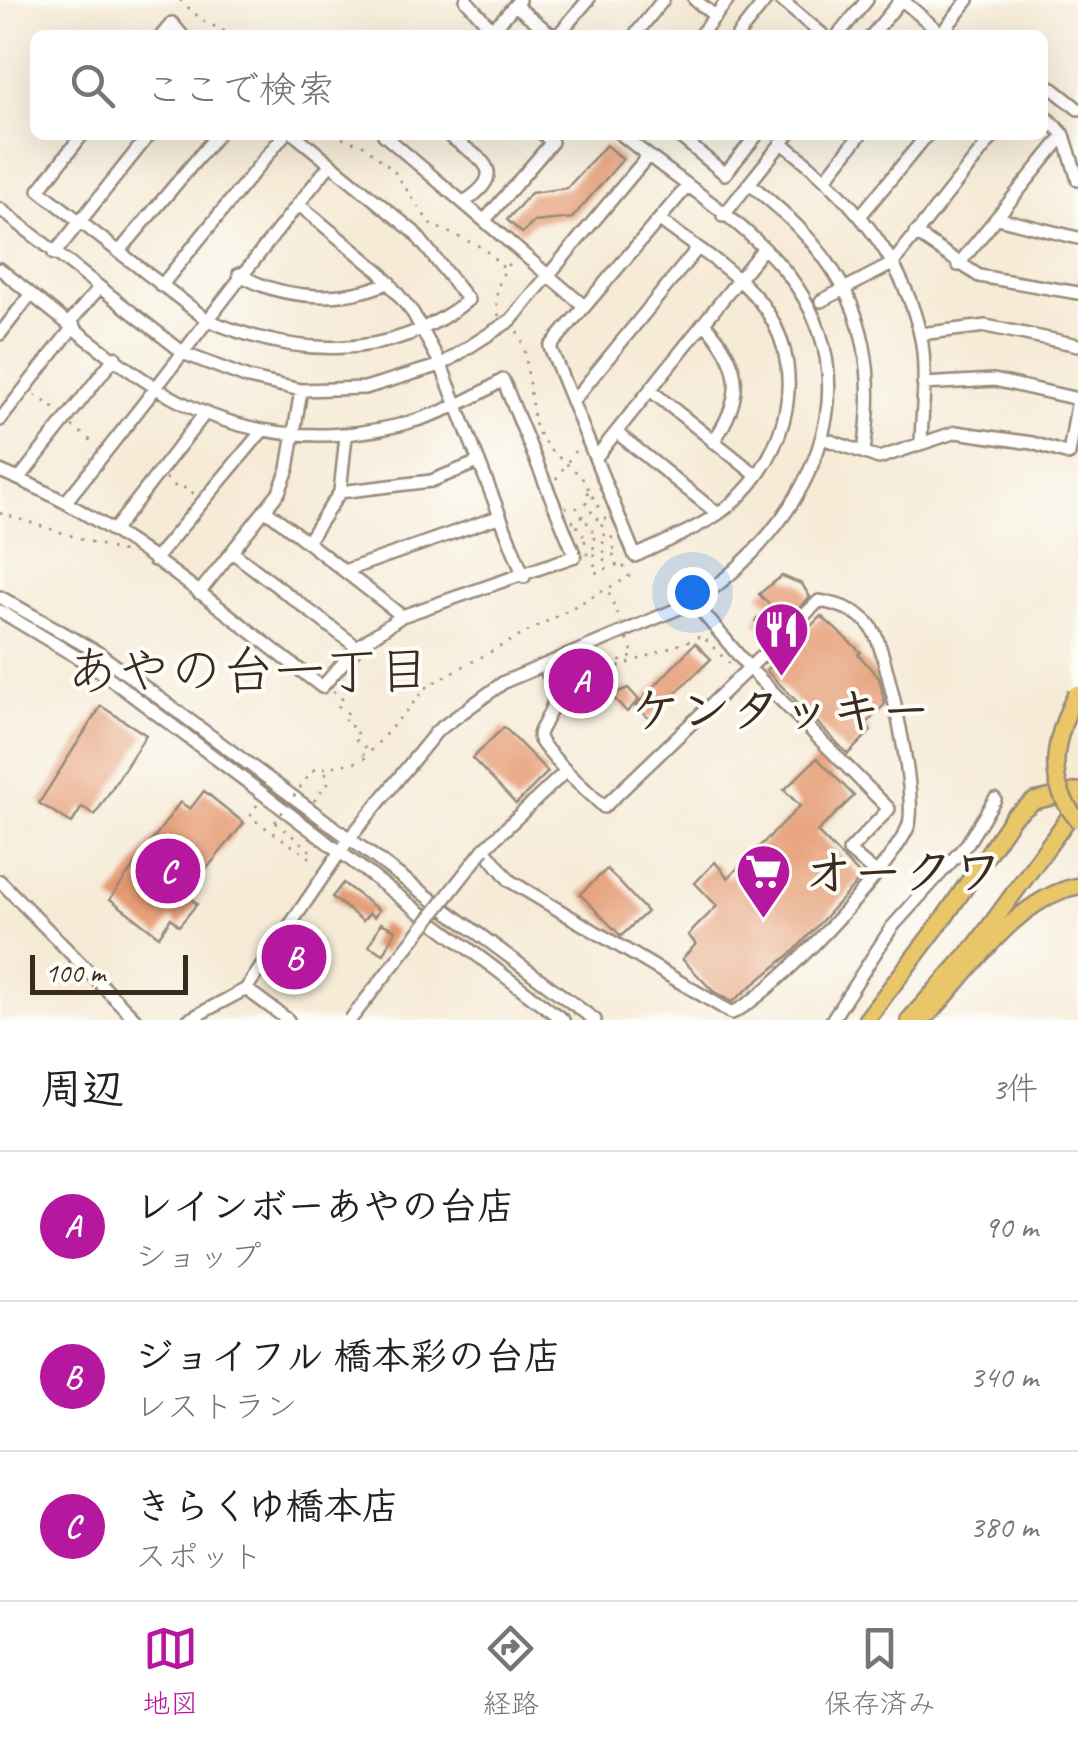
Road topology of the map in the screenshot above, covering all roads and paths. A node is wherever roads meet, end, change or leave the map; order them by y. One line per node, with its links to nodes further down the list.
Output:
1 (180, 0): 14 (path)
2 (466, 0): 15 (street)
3 (588, 0): 18 (street)
4 (664, 0): 19 (street)
5 (695, 0): 13 (street)
6 (728, 0): 13 (street)
7 (766, 0): 21 (street)
8 (780, 0): 22 (street)
9 (902, 0): 24 (street); 25 (street)
10 (968, 0): 26 (street)
11 (865, 1): 23 (street)
12 (517, 2): 16 (street); 17 (street)
13 (715, 16): 20 (street)
14 (223, 30)
15 (487, 30)
16 (490, 30)
17 (549, 30)
18 (560, 30)
19 (639, 30)
20 (704, 30)
21 (742, 30)
22 (817, 30)
23 (842, 30)
24 (876, 30)
25 (936, 30)
26 (944, 30)
27 (1048, 84): 28 (street)
28 (1078, 110)
29 (1048, 119): 30 (street)
30 (1064, 135): 52 (street); 60 (street)
31 (78, 140): 63 (street)
32 (145, 140): 63 (street)
33 (213, 140): 68 (street)
34 (280, 140): 77 (street)
35 (300, 140): 50 (street)
36 (349, 140): 48 (path)
37 (390, 140): 55 (street)
38 (454, 140): 55 (street)
39 (550, 140): 61 (street)
40 (628, 140): 49 (street)
41 (684, 140): 42 (street)
42 (753, 140)
43 (784, 140): 53 (street)
44 (786, 140): 51 (street)
45 (856, 140): 51 (street)
46 (923, 140): 58 (street)
47 (990, 140): 64 (street)
48 (356, 142): 86 (path)
49 (648, 156): 54 (street); 74 (street)
50 (329, 166): 56 (street); 88 (street)
51 (826, 178): 58 (street)
52 (1078, 180)
53 (750, 184): 59 (street); 79 (street)
54 (686, 188): 59 (street); 62 (street)
55 (464, 202): 61 (street)
56 (298, 204): 73 (street); 76 (street)
57 (0, 209): 69 (street)
58 (861, 215): 70 (street)
59 (723, 216): 66 (street)
60 (997, 218): 65 (street); 71 (street)
61 (485, 220): 74 (street)
62 (660, 220): 67 (street); 83 (street)
63 (79, 222): 68 (street); 69 (street)
64 (914, 233): 70 (street); 71 (street)
65 (1078, 238)
66 (763, 249): 75 (street); 109 (street)
67 (696, 250): 75 (street); 100 (street)
68 (119, 252): 77 (street)
69 (54, 254): 78 (street)
70 (892, 264): 79 (street); 90 (street)
71 (958, 265): 80 (street)
72 (0, 269): 81 (street)
73 (239, 274): 76 (street); 84 (street)
74 (550, 278): 83 (street); 86 (street)
75 (736, 280): 87 (street); 117 (street)
76 (390, 282): 88 (street)
77 (161, 286): 84 (street)
78 (99, 288): 85 (street); 92 (street)
79 (844, 288): 82 (street); 112 (street)
80 (1078, 293)
81 (31, 294): 85 (street); 89 (street)
82 (821, 300)
83 (584, 306): 100 (street)
84 (206, 319): 88 (street); 92 (street)
85 (72, 324): 93 (street); 103 (street)
86 (505, 324): 94 (street)
87 (704, 324): 98 (street); 110 (street)
88 (421, 328): 94 (street)
89 (0, 334)
90 (920, 334): 91 (street); 95 (street)
91 (1078, 345)
92 (185, 354): 96 (street); 97 (street)
93 (115, 357): 96 (street); 118 (street)
94 (441, 365): 97 (street); 101 (street)
95 (923, 384): 99 (street); 111 (street)
96 (158, 389): 102 (street); 123 (street)
97 (301, 390): 107 (street)
98 (650, 390): 105 (street); 110 (street)
99 (1078, 399): 111 (street)
100 (572, 402): 113 (street)
101 (455, 406): 108 (street); 114 (street); 135 (street)
102 (206, 412): 104 (street); 116 (street)
103 (0, 420)
104 (262, 430): 107 (street); 124 (street)
105 (616, 432): 113 (street); 127 (street)
106 (580, 433): 119 (path)
107 (295, 436): 108 (street); 125 (street)
108 (346, 436): 121 (street)
109 (825, 438): 112 (street); 139 (street)
110 (713, 442): 117 (street)
111 (922, 442): 112 (street)
112 (864, 451)
113 (596, 456): 127 (street)
114 (476, 463): 121 (street); 128 (street)
115 (0, 471): 118 (street)
116 (160, 473): 124 (path); 129 (street)
117 (756, 475): 127 (street)
118 (18, 478): 123 (street)
119 (552, 486)
120 (588, 486): 122 (path)
121 (340, 492): 130 (street)
122 (558, 496)
123 (67, 500): 129 (street)
124 (204, 503): 133 (street)
125 (266, 510): 130 (street); 132 (street)
126 (0, 513): 131 (path)
127 (718, 514)
128 (498, 516): 134 (street); 135 (street)
129 (114, 530): 131 (street)
130 (308, 542): 134 (street)
131 (134, 544): 133 (street)
132 (232, 552): 137 (street); 144 (street)
133 (154, 560): 137 (street)
134 (348, 570): 141 (street)
135 (524, 577): 141 (street)
136 (608, 591): 142 (path)
137 (199, 593): 147 (street)
138 (0, 597): 157 (street)
139 (694, 602): 145 (street); 146 (street)
140 (0, 610): 154 (street)
141 (402, 616): 144 (street)
142 (621, 623)
143 (628, 640): 146 (path)
144 (357, 647): 147 (street)
145 (545, 665): 152 (street); 159 (street)
146 (746, 673): 152 (street); 162 (street); 162 (street)
147 (324, 684): 149 (path)
148 (1077, 692): 158 (highway, bridge)
149 (366, 756)
150 (324, 768): 157 (path)
151 (313, 770): 154 (path, bridge)
152 (566, 771): 160 (street)
153 (1078, 791): 173 (highway)
154 (263, 795): 161 (street)
155 (994, 798): 172 (street)
156 (1078, 806): 174 (highway)
157 (308, 810): 159 (street)
158 (1078, 820)
159 (349, 839): 161 (street); 171 (street)
160 (484, 849): 162 (street); 169 (street, bridge)
161 (340, 852): 165 (street); 170 (street)
162 (877, 874)
163 (0, 881): 166 (street)
164 (1078, 886): 174 (highway)
165 (246, 989): 167 (street); 168 (street)
166 (136, 1020)
167 (188, 1020)
168 (288, 1020)
169 (350, 1020)
170 (563, 1020)
171 (594, 1020)
172 (832, 1020)
173 (866, 1020)
174 (913, 1020)

